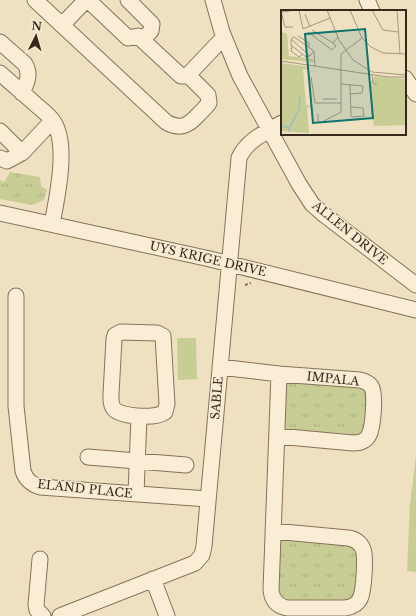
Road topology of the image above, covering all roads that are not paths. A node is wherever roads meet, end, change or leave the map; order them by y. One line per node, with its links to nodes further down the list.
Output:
1 (35, 0): 7 (street)
2 (87, 0): 7 (street); 9 (street)
3 (128, 0): 9 (street)
4 (213, 0): 8 (street, ALLEN DRIVE)
5 (367, 0): 6 (street)
6 (372, 10)
7 (62, 25): 12 (street)
8 (224, 37): 12 (street); 17 (street, ALLEN DRIVE)
9 (142, 40): 12 (street)
10 (0, 42): 14 (street)
11 (0, 73): 14 (street)
12 (188, 75)
13 (406, 79): 15 (street)
14 (22, 92): 16 (street)
15 (416, 94)
16 (52, 121): 19 (street); 22 (street)
17 (276, 126): 23 (street, SABLE); 24 (street, ALLEN DRIVE)
18 (0, 131): 19 (street)
19 (22, 153): 20 (street)
20 (0, 158)
21 (0, 213): 22 (street, UYS KRIGE DRIVE)
22 (52, 224): 23 (street, UYS KRIGE DRIVE)
23 (229, 263): 26 (street, UYS KRIGE DRIVE); 27 (street, SABLE)
24 (416, 285)
25 (16, 296): 34 (street, ELAND PLACE)
26 (416, 310)
27 (220, 367): 28 (street, IMPALA); 35 (street, SABLE)
28 (279, 374): 30 (street); 30 (street, IMPALA)
29 (139, 416): 29 (street); 32 (street)
30 (276, 436): 36 (street)
31 (88, 457): 32 (street)
32 (137, 461): 33 (street); 34 (street)
33 (186, 465)
34 (136, 494): 35 (street, ELAND PLACE)
35 (208, 499): 38 (street, SABLE)
36 (273, 531): 36 (street)
37 (40, 559): 39 (street)
38 (153, 579): 40 (street); 41 (street)
39 (43, 616)
40 (60, 616)
41 (167, 616)

